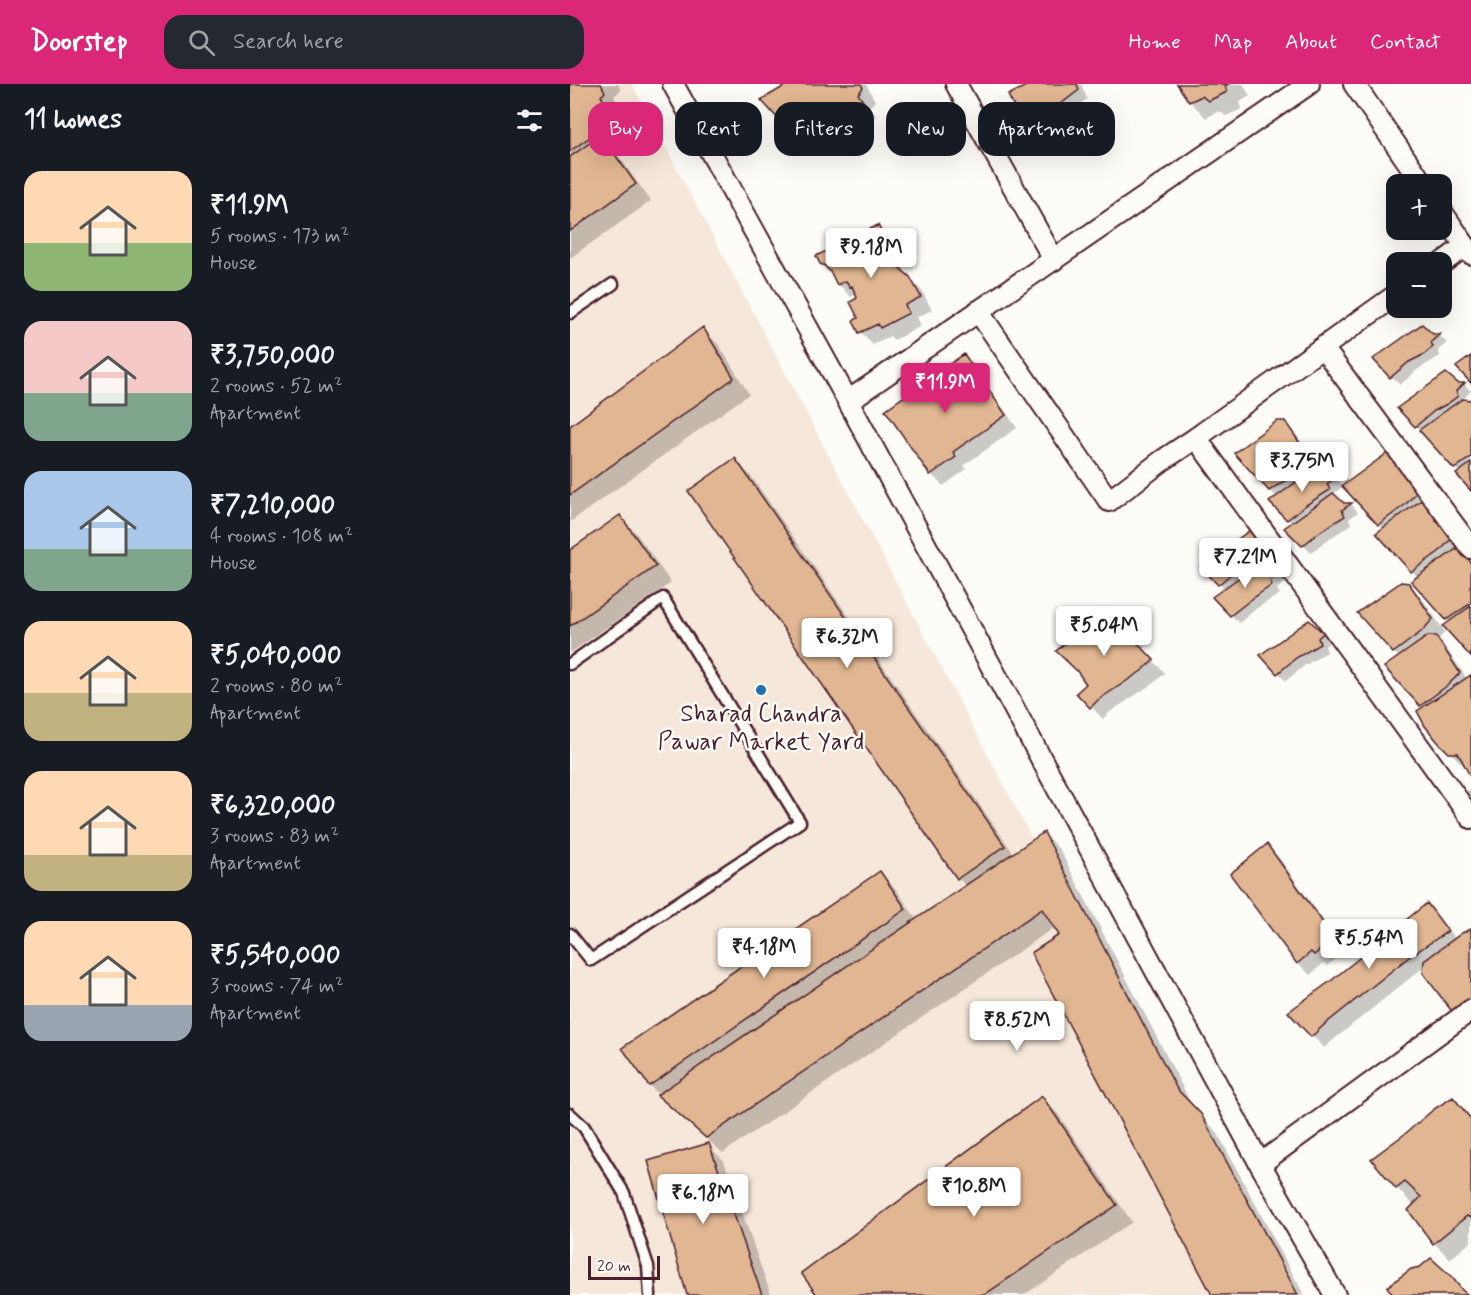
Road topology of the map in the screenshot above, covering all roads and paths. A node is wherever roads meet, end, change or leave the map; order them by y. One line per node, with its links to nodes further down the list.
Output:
1 (673, 84): 15 (street)
2 (956, 84): 9 (street)
3 (1309, 84): 9 (street)
4 (1354, 84): 5 (street)
5 (1416, 174)
6 (1452, 227): 7 (street)
7 (1468, 250): 8 (street)
8 (1452, 258)
9 (1054, 260): 12 (street)
10 (613, 284): 13 (lane)
11 (1386, 302): 14 (street)
12 (978, 311): 15 (street); 16 (street)
13 (570, 313)
14 (1323, 348): 16 (street); 17 (street)
15 (848, 401): 23 (street)
16 (1196, 438): 19 (street)
17 (1471, 548)
18 (570, 664): 20 (lane)
19 (1471, 818)
20 (570, 934)
21 (1471, 1010): 23 (street)
22 (570, 1114): 24 (lane)
23 (1260, 1164): 25 (street)
24 (650, 1295)
25 (1335, 1295)

